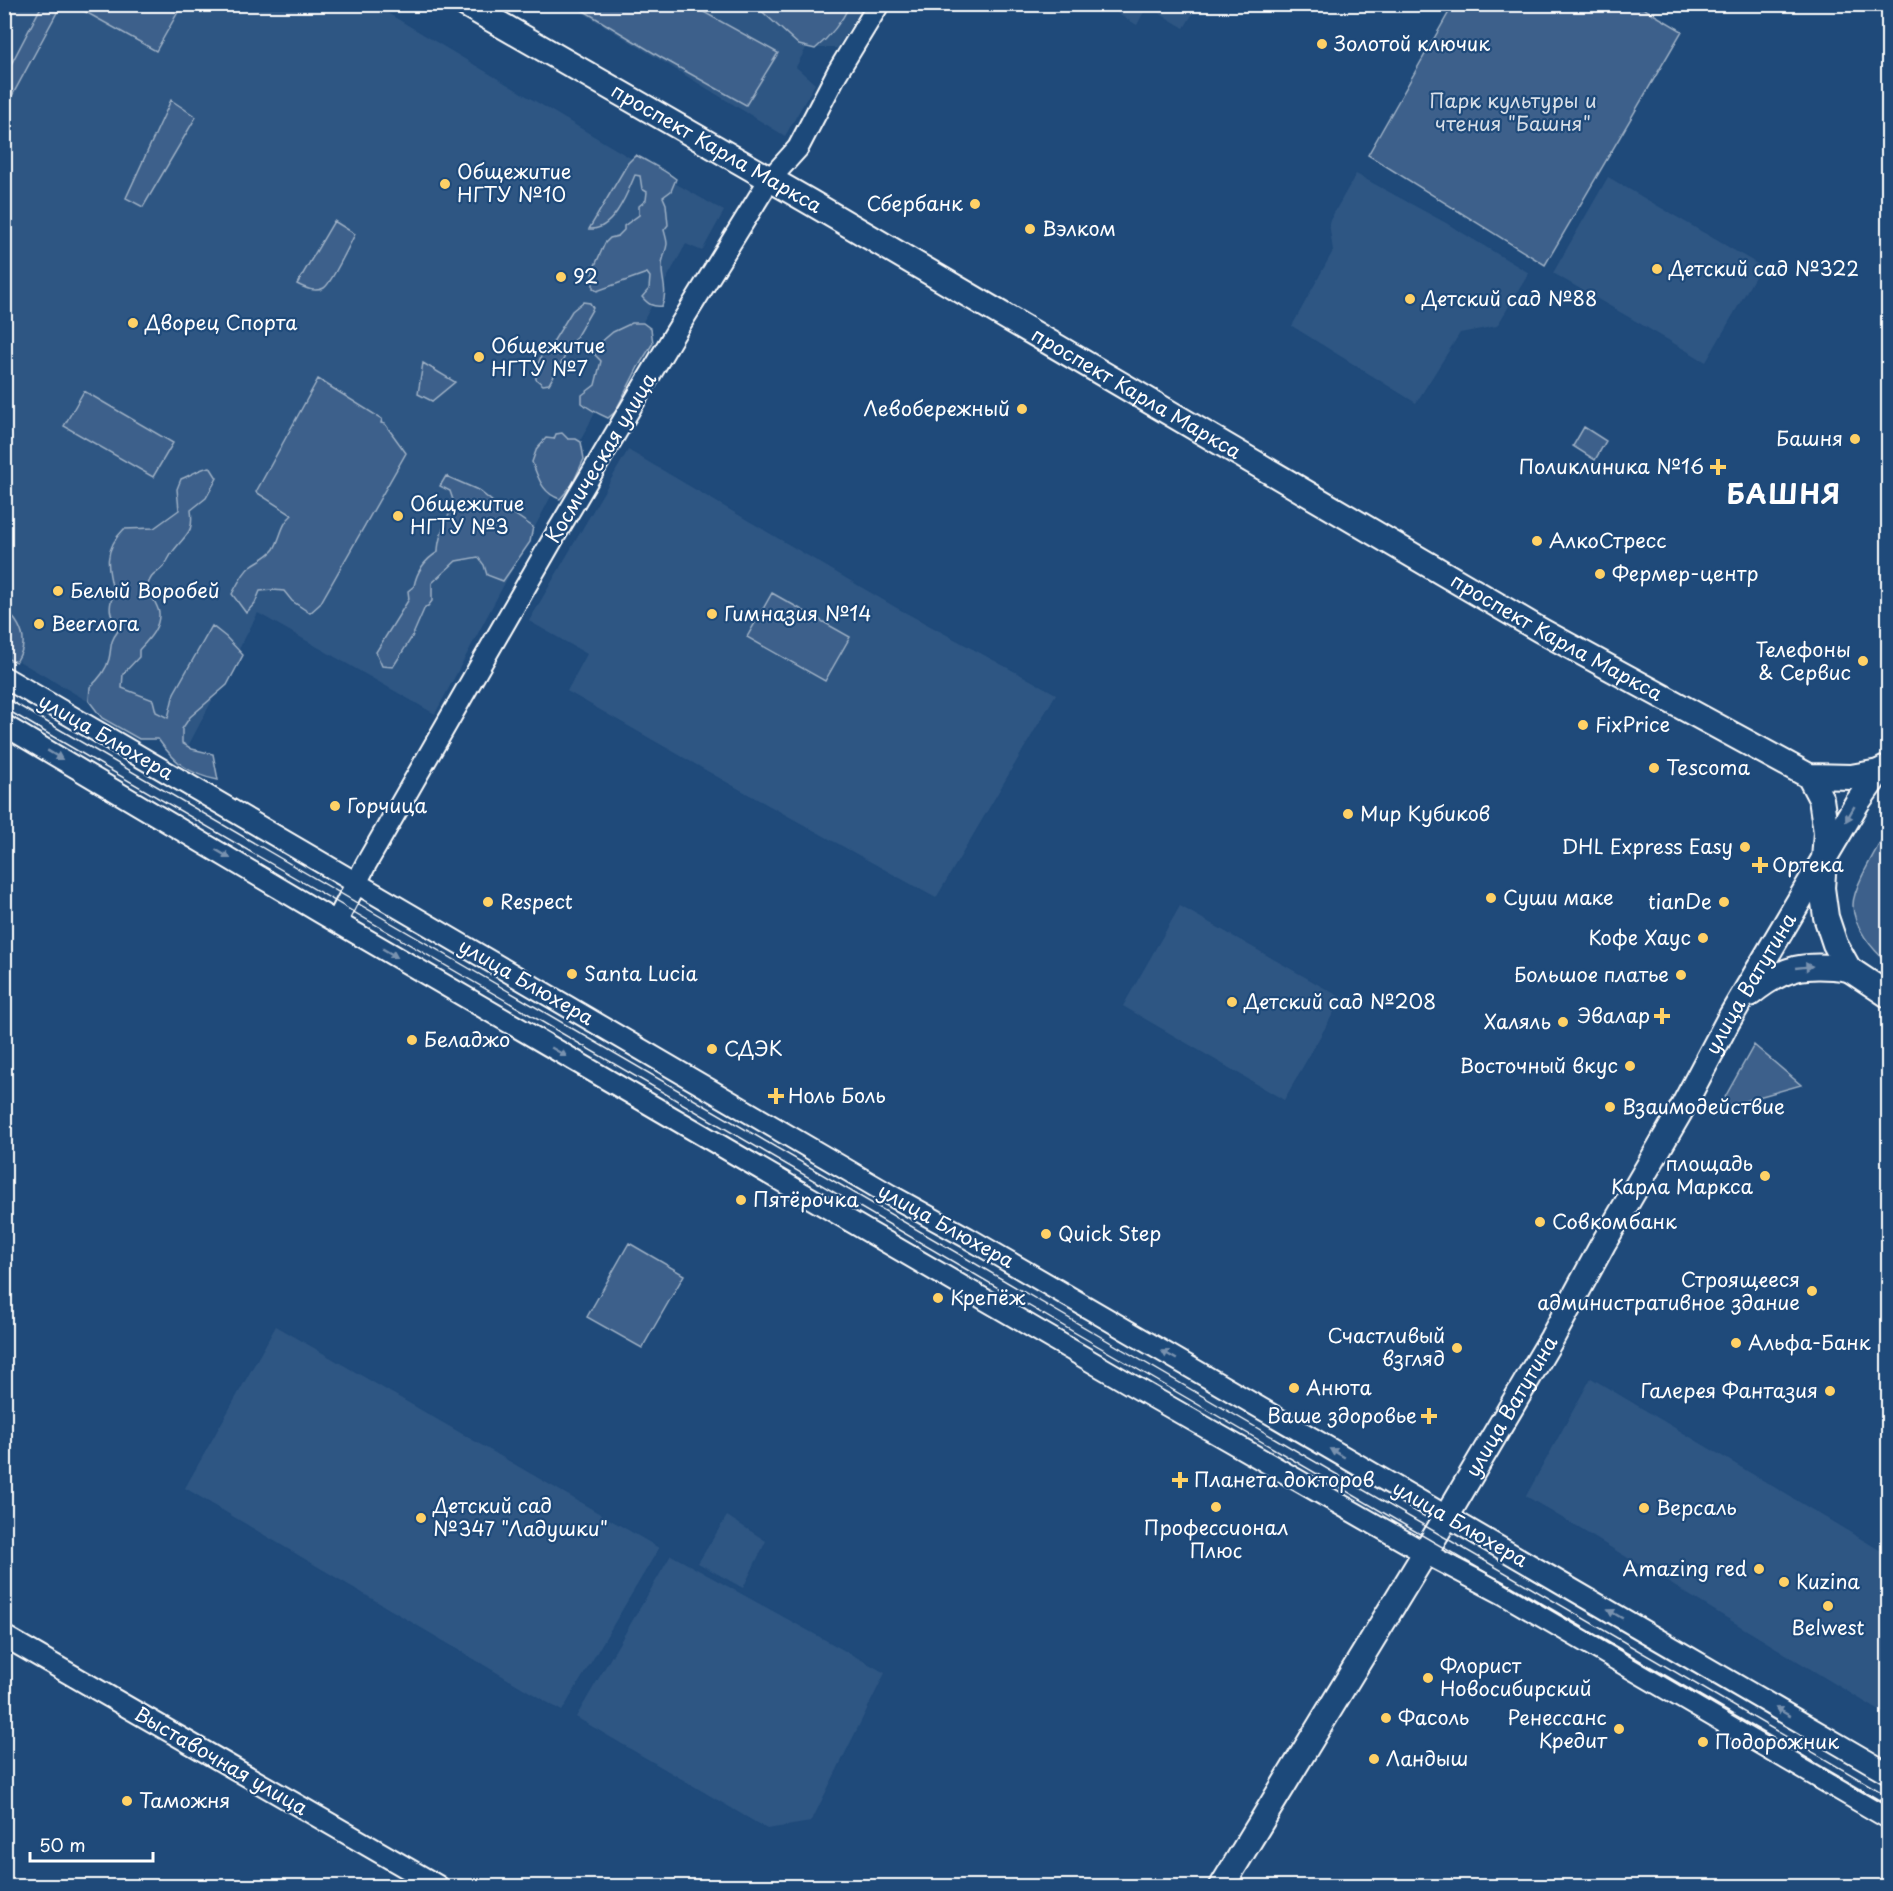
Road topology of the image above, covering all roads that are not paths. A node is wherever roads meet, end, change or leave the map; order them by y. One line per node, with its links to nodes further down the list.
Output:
1 (465, 4): 3 (main road, проспект Карла Маркса)
2 (879, 4): 3 (street, Космическая улица)
3 (770, 179): 7 (main road, проспект Карла Маркса); 9 (street, Космическая улица)
4 (4, 677): 9 (street, улица Блюхера)
5 (4, 725): 10 (street, улица Блюхера, one-way to 10)
6 (1885, 764): 7 (main road); 8 (main road, one-way to 8)
7 (1809, 776): 8 (main road)
8 (1824, 858): 11 (main road); 13 (main road, улица Ватутина)
9 (357, 882): 10 (street, Космическая улица); 14 (street, улица Блюхера, one-way to 9)
10 (337, 921): 15 (street, улица Блюхера, one-way to 15)
11 (1849, 969): 12 (main road); 13 (main road, one-way to 11)
12 (1888, 996)
13 (1737, 1006): 14 (main road, улица Ватутина)
14 (1446, 1516): 15 (main road, улица Ватутина); 17 (street, улица Блюхера, one-way to 14)
15 (1425, 1553): 18 (street, улица Блюхера); 20 (main road, улица Ватутина)
16 (4, 1636): 19 (street, Выставочная улица)
17 (1888, 1773)
18 (1888, 1818)
19 (438, 1887)
20 (1222, 1887)

